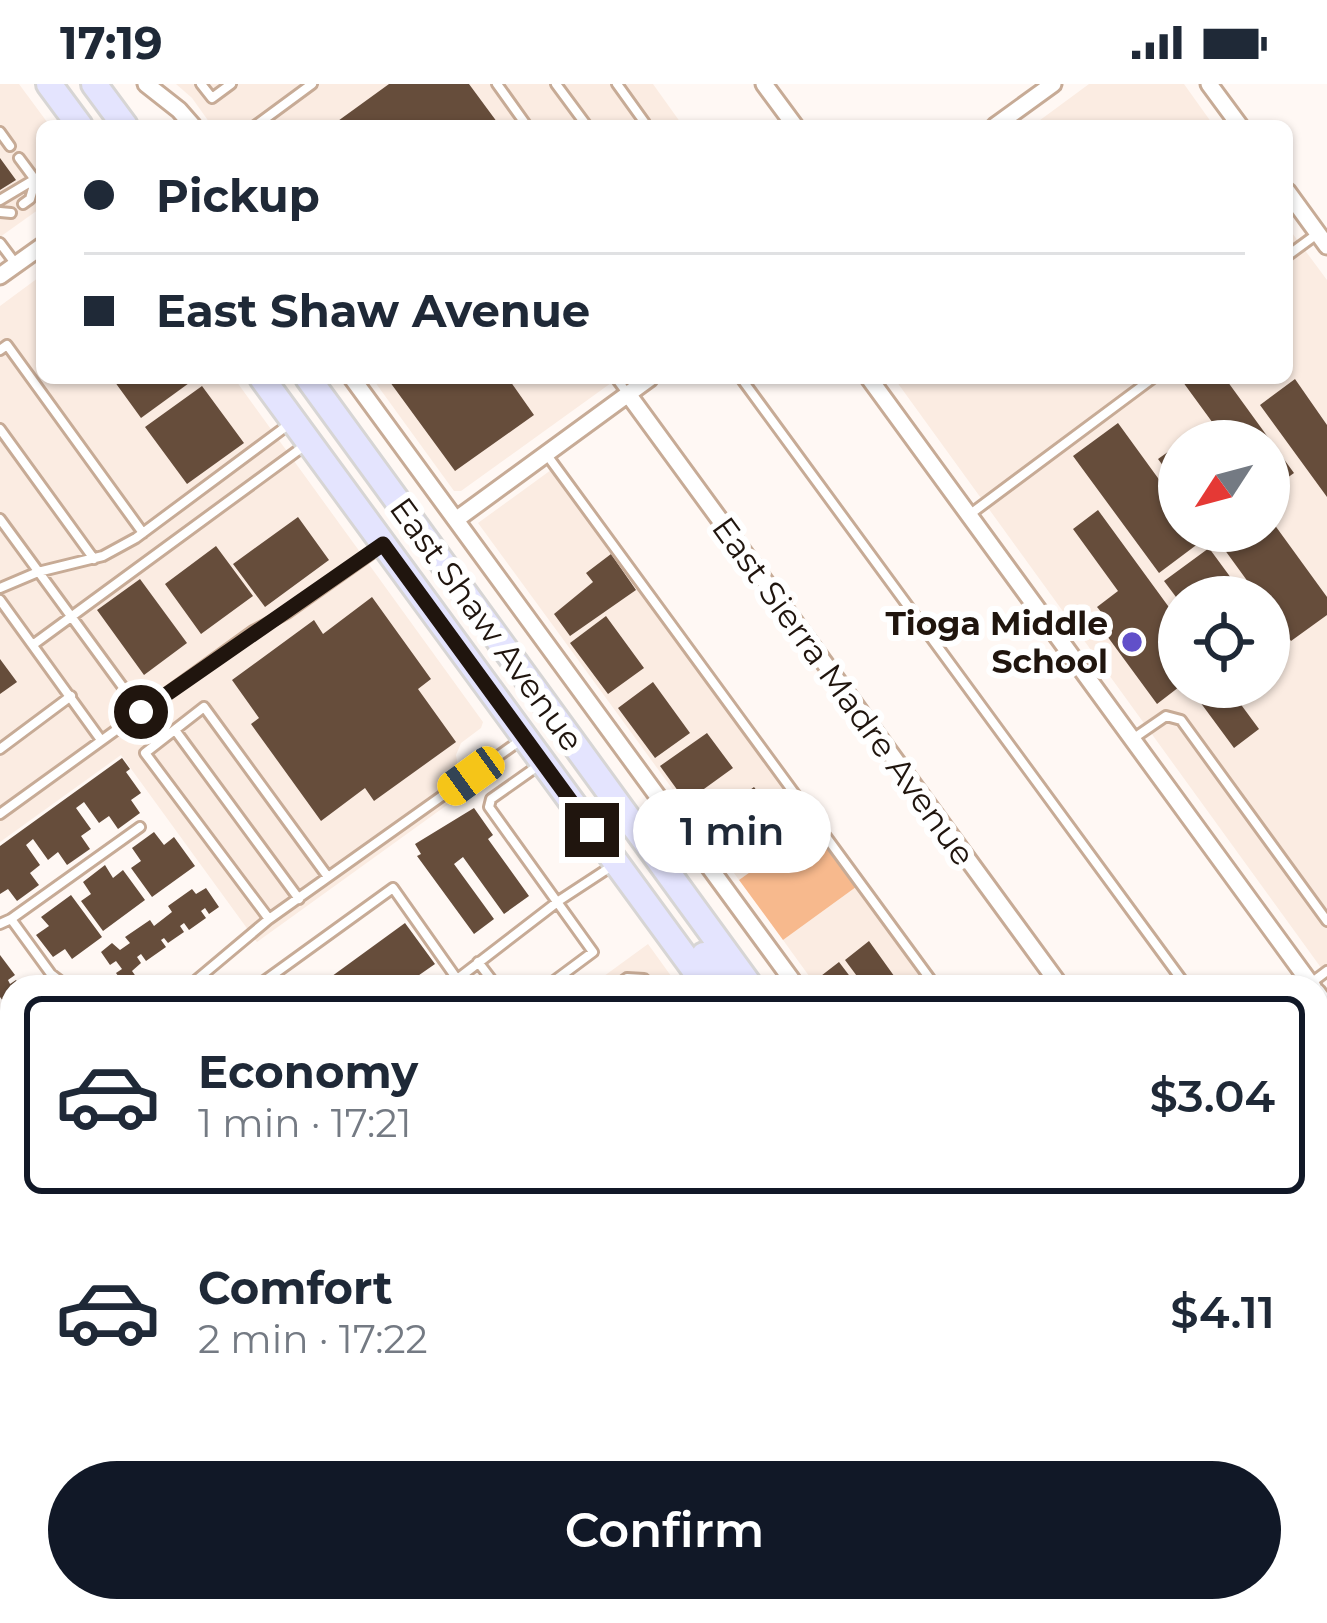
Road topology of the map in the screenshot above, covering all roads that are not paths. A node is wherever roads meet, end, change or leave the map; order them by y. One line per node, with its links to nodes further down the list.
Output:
1 (49, 84): 13 (main road)
2 (94, 84): 14 (main road)
3 (146, 84): 15 (street)
4 (201, 84): 5 (lane)
5 (231, 84)
6 (312, 84): 16 (lane)
7 (496, 84): 17 (lane)
8 (556, 84): 18 (lane)
9 (617, 84): 19 (lane)
10 (764, 84): 20 (street)
11 (1053, 84): 21 (street)
12 (1210, 84): 22 (street)
13 (76, 120)
14 (121, 120)
15 (189, 120)
16 (264, 120)
17 (523, 120)
18 (582, 120)
19 (643, 120)
20 (791, 120)
21 (1003, 120)
22 (1236, 120)
23 (0, 132): 24 (lane)
24 (10, 146)
25 (19, 158): 26 (lane)
26 (36, 177)
27 (36, 184): 30 (lane)
28 (36, 189): 31 (lane)
29 (1293, 199): 32 (street)
30 (0, 200)
31 (23, 204)
32 (1322, 239): 35 (lane)
33 (0, 243): 36 (lane)
34 (36, 250): 36 (street)
35 (1293, 253)
36 (16, 265): 37 (street)
37 (0, 276)
38 (2, 344): 55 (lane)
39 (266, 384): 48 (main road, East Shaw Avenue)
40 (312, 384): 91 (main road, East Shaw Avenue)
41 (356, 384): 54 (street)
42 (620, 384): 47 (lane)
43 (642, 384): 47 (street)
44 (745, 384): 95 (lane)
45 (873, 384): 52 (street)
46 (1145, 384): 52 (lane)
47 (628, 394): 51 (street); 94 (street, East Sierra Madre Avenue)
48 (293, 421): 50 (main road, East Shaw Avenue); 55 (lane)
49 (0, 429): 57 (lane)
50 (309, 442): 56 (main road, East Shaw Avenue); 61 (lane)
51 (546, 454): 54 (street); 93 (lane)
52 (969, 515): 67 (street)
53 (0, 519): 58 (lane)
54 (457, 519): 92 (street)
55 (143, 532): 57 (lane)
56 (383, 544): 64 (lane); 66 (main road, East Shaw Avenue)
57 (94, 559): 58 (lane)
58 (38, 572): 59 (lane); 61 (lane)
59 (0, 588)
60 (0, 600): 62 (lane)
61 (70, 616): 62 (lane); 64 (lane)
62 (34, 644): 63 (lane)
63 (70, 696): 68 (lane); 69 (lane)
64 (141, 712): 68 (lane)
65 (175, 730): 74 (lane); 75 (lane); 78 (lane)
66 (525, 737): 70 (main road, East Shaw Avenue); 74 (lane)
67 (1133, 739): 79 (lane); 96 (street)
68 (101, 740): 71 (lane)
69 (0, 749)
70 (543, 763): 73 (main road, East Shaw Avenue); 76 (lane)
71 (0, 814)
72 (140, 827): 77 (lane)
73 (616, 863): 76 (lane); 89 (main road, East Shaw Avenue); 90 (main road)
74 (328, 878): 75 (lane)
75 (298, 898): 78 (lane)
76 (560, 900): 81 (lane); 88 (lane)
77 (11, 919): 80 (lane); 82 (lane)
78 (269, 919): 83 (lane)
79 (1327, 921)
80 (0, 924)
81 (478, 962): 86 (lane); 87 (lane)
82 (52, 975)
83 (202, 975)
84 (273, 975): 85 (lane)
85 (454, 975)
86 (462, 975)
87 (488, 975)
88 (562, 975)
89 (698, 975)
90 (718, 975)
91 (742, 975)
92 (788, 975)
93 (927, 975)
94 (1052, 975)
95 (1178, 975)
96 (1305, 975)

